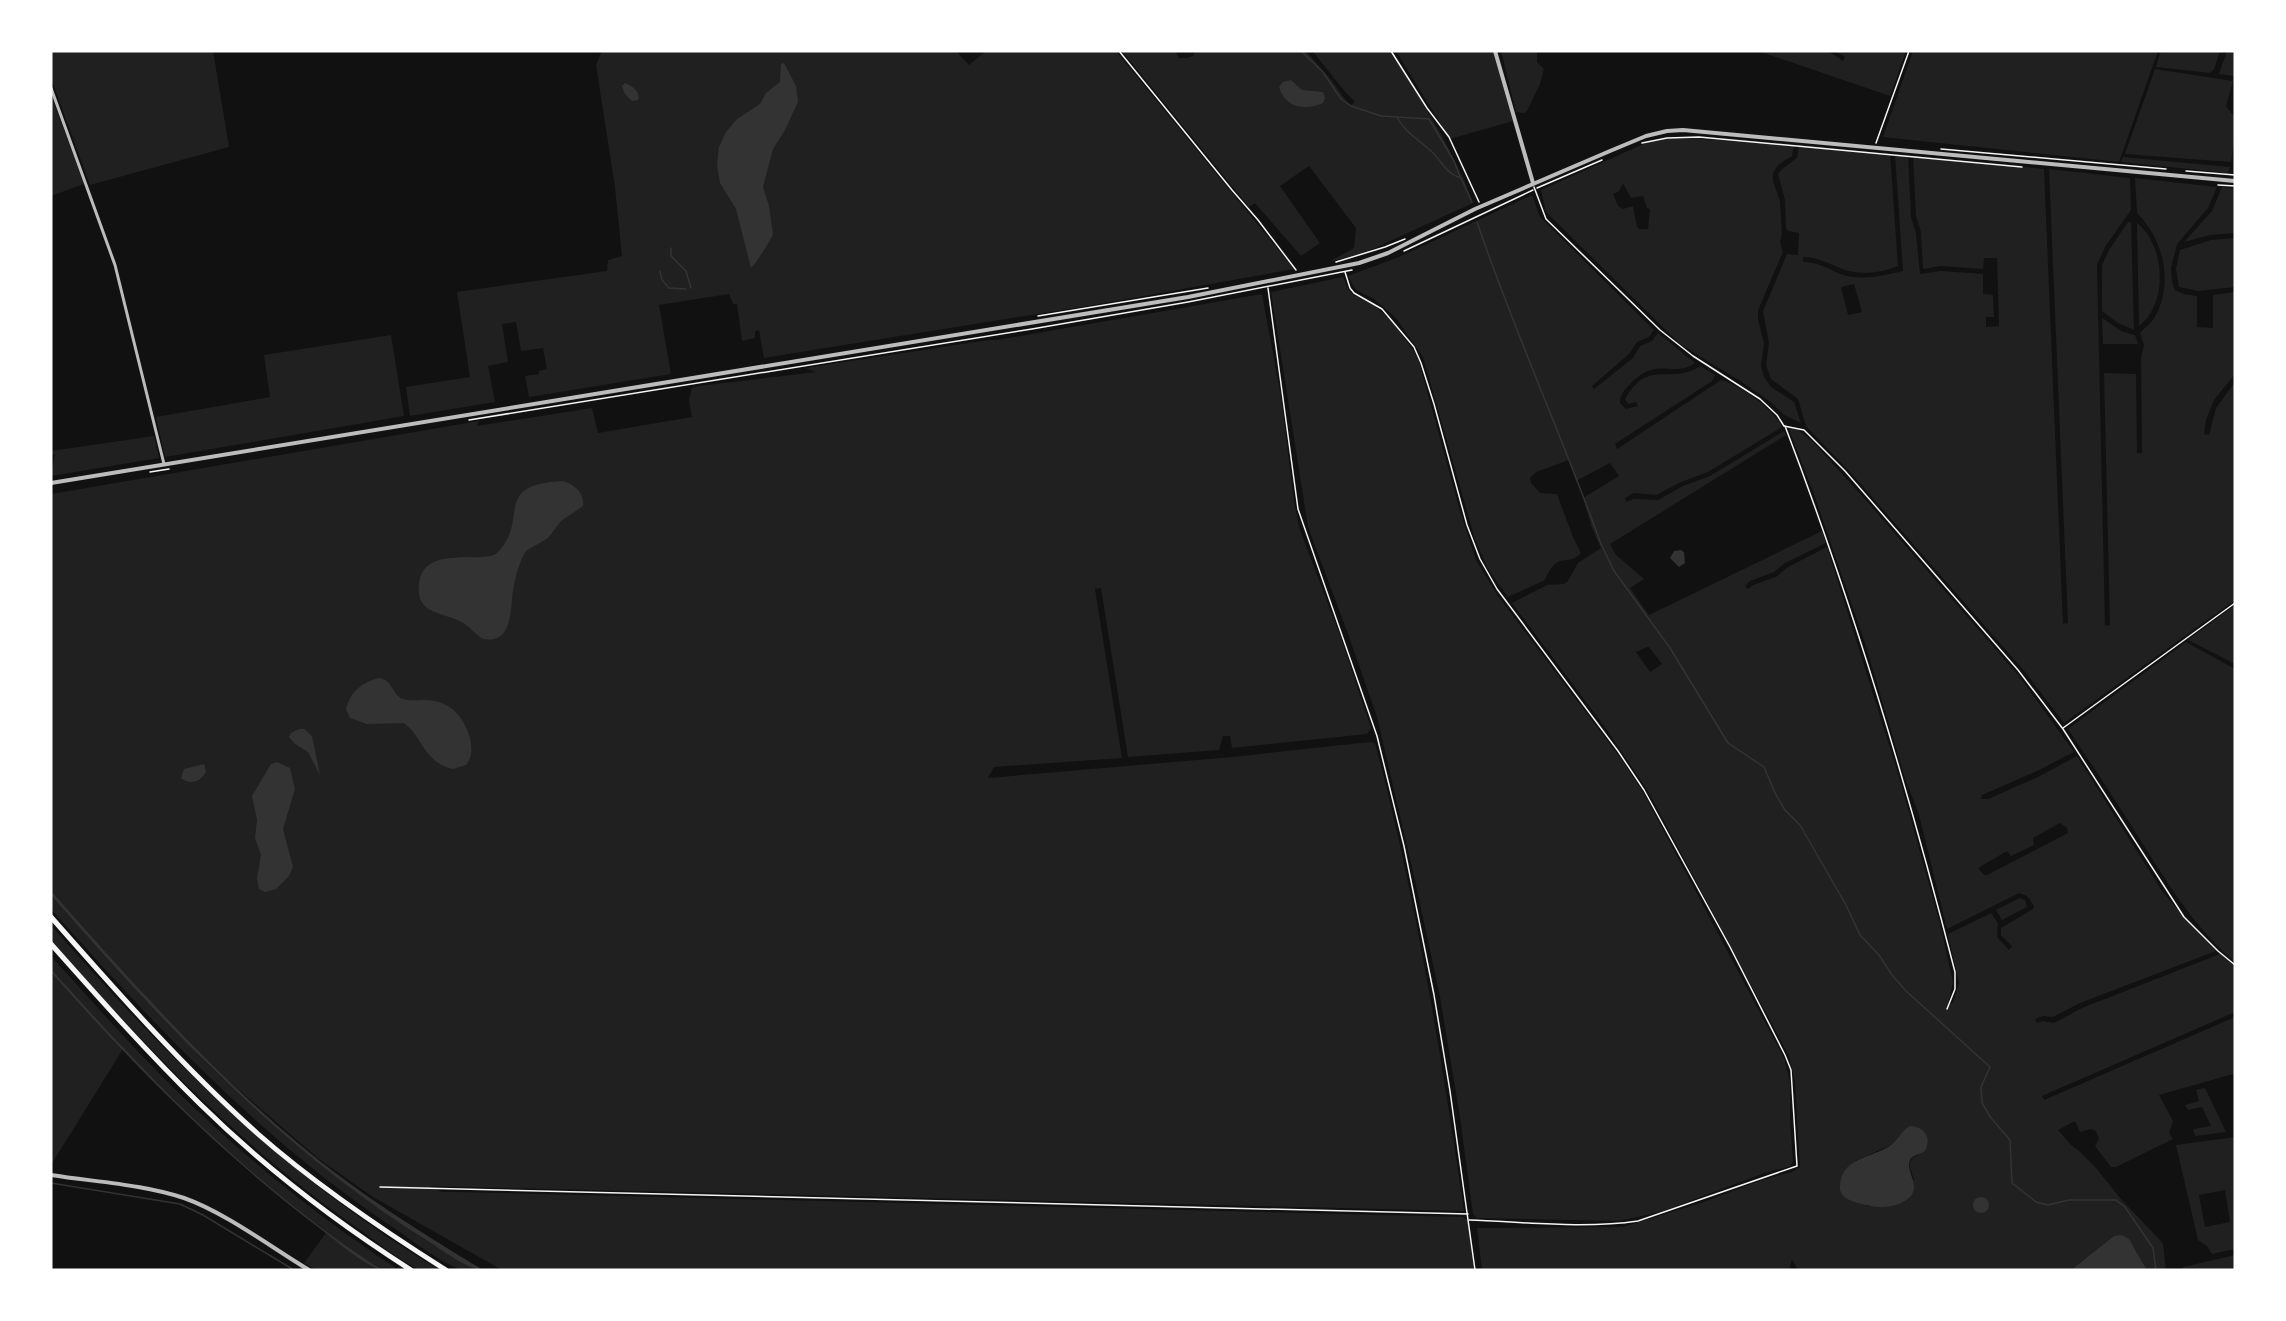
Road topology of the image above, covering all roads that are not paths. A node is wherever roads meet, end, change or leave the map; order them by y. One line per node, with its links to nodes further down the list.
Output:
1 (1495, 51): 4 (street)
2 (51, 88): 7 (street)
3 (2235, 181): 4 (street)
4 (1533, 183): 6 (street)
5 (1296, 271): 6 (street)
6 (1299, 276): 7 (street)
7 (164, 464): 8 (street)
8 (51, 483)
9 (51, 917): 14 (highway)
10 (51, 944): 13 (highway)
11 (51, 1175): 12 (street)
12 (309, 1270)
13 (411, 1270)
14 (446, 1270)

